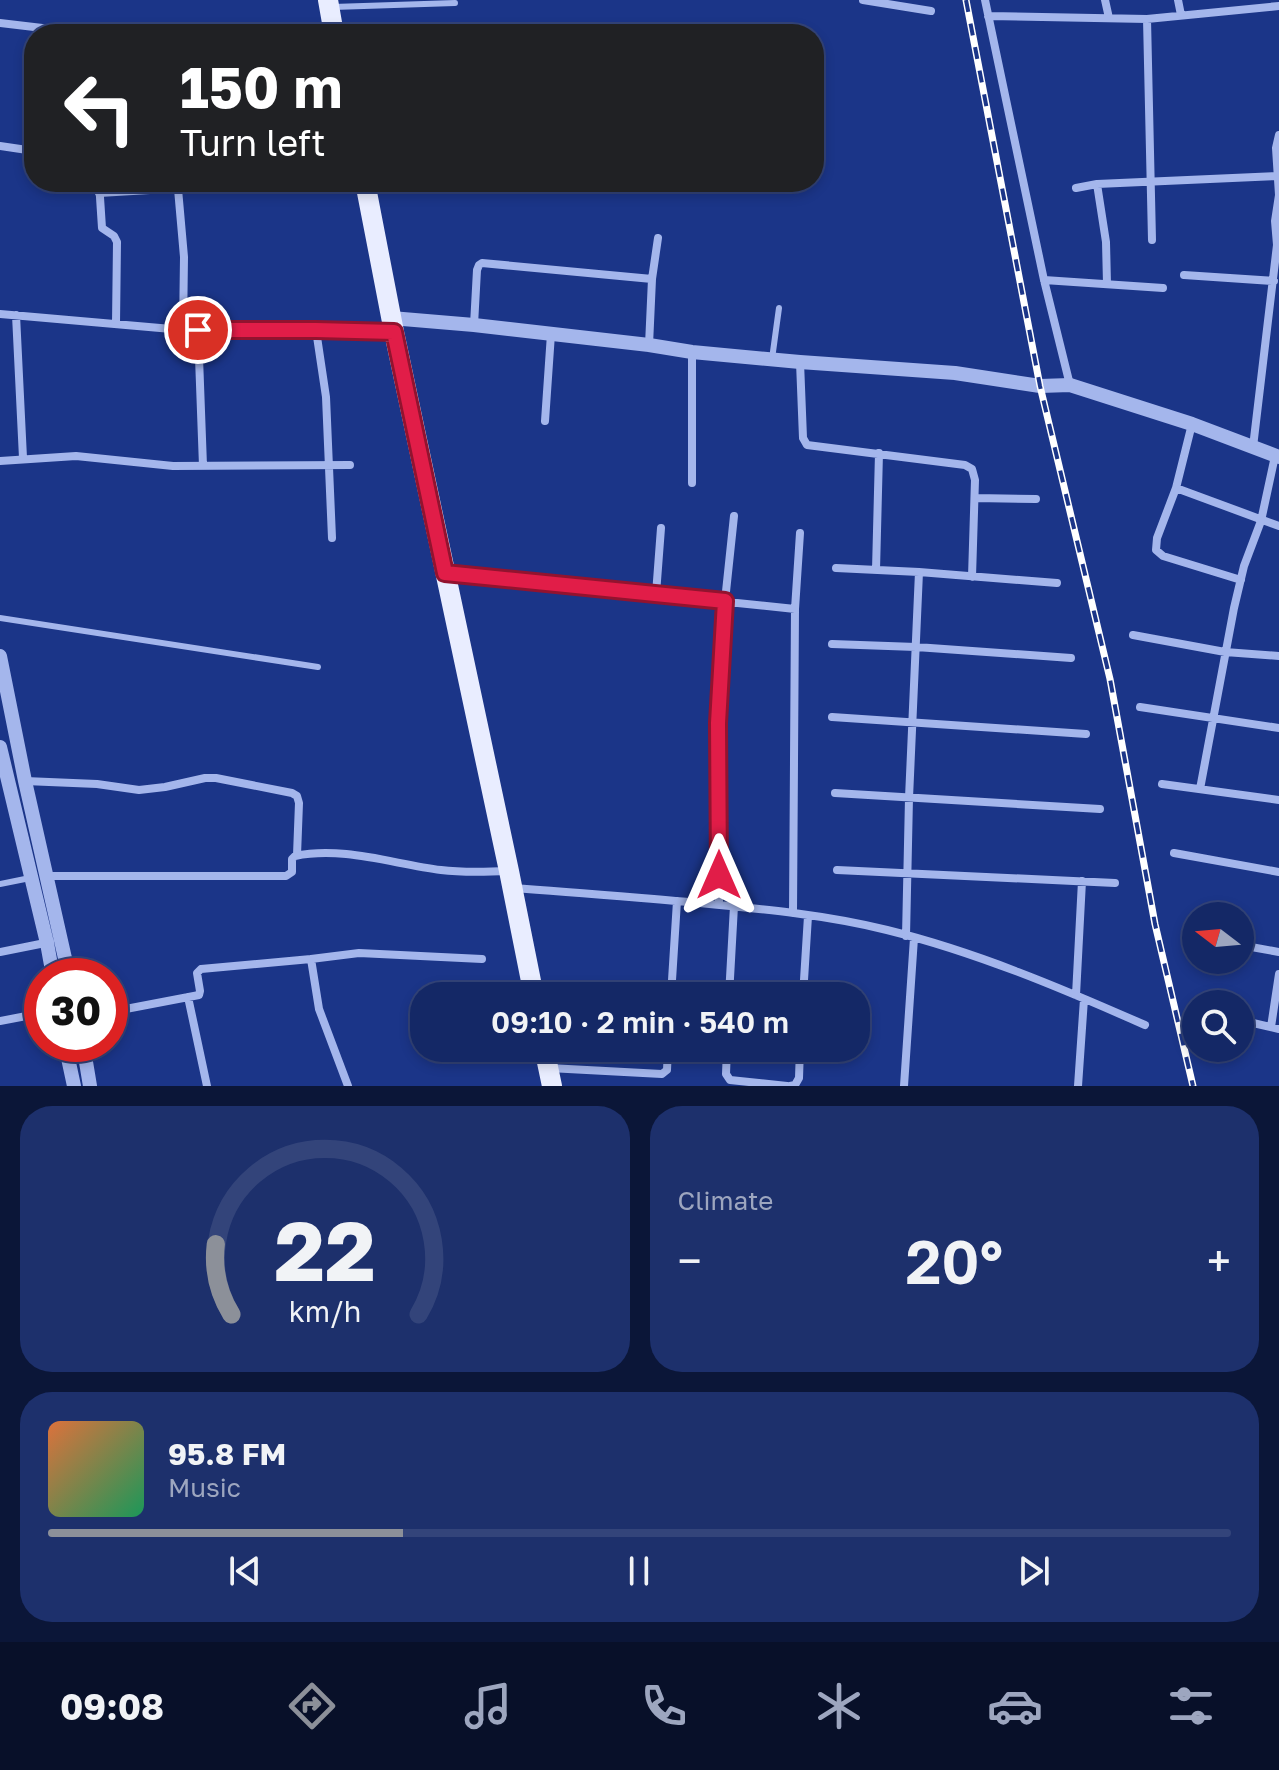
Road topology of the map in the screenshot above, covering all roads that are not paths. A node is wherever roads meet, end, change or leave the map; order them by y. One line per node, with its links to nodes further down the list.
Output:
1 (863, 0): 5 (street)
2 (985, 0): 12 (street)
3 (1105, 0): 13 (street)
4 (1178, 0): 11 (street)
5 (887, 2): 10 (street)
6 (455, 3): 7 (lane)
7 (328, 4): 16 (main road)
8 (1250, 4): 9 (street); 11 (street)
9 (1279, 6)
10 (931, 11)
11 (1181, 15): 14 (street)
12 (988, 16): 13 (street); 34 (street)
13 (1109, 18): 14 (street)
14 (1147, 19): 22 (street)
15 (0, 23): 17 (street)
16 (332, 24)
17 (24, 26)
18 (1279, 135): 21 (street)
19 (0, 146): 20 (street)
20 (24, 150)
21 (1278, 176): 22 (street); 29 (street)
22 (1149, 183): 23 (street); 31 (street)
23 (1097, 184): 24 (street); 36 (street)
24 (1076, 188)
25 (119, 192): 28 (street)
26 (178, 192): 44 (street)
27 (367, 192): 42 (main road)
28 (99, 193): 41 (street)
29 (1279, 195): 35 (street)
30 (658, 238): 33 (street)
31 (1152, 240)
32 (1184, 275): 35 (street)
33 (652, 279): 43 (street); 48 (street)
34 (1044, 280): 36 (street); 52 (street)
35 (1274, 281): 55 (street)
36 (1107, 284): 37 (street)
37 (1163, 288)
38 (779, 308): 50 (lane)
39 (0, 314): 40 (street)
40 (16, 315): 41 (street); 58 (street)
41 (116, 324): 44 (street)
42 (393, 325): 43 (street); 46 (street); 76 (main road)
43 (474, 325): 47 (street)
44 (183, 330): 45 (street)
45 (198, 330): 46 (street); 62 (street)
46 (316, 330): 60 (street)
47 (551, 334): 48 (street); 53 (street)
48 (649, 345): 49 (street)
49 (692, 352): 50 (street); 63 (street)
50 (772, 359): 51 (street)
51 (800, 362): 52 (street); 56 (street)
52 (1070, 385): 54 (street)
53 (545, 421)
54 (1192, 424): 55 (street); 64 (street)
55 (1253, 447): 57 (street)
56 (879, 453): 65 (street); 74 (street)
57 (1277, 457): 68 (street)
58 (23, 458): 59 (street); 62 (street)
59 (0, 461)
60 (329, 464): 61 (street); 62 (street); 72 (street)
61 (350, 465)
62 (203, 466)
63 (692, 483)
64 (1176, 488): 68 (street); 78 (street)
65 (975, 498): 66 (street); 77 (street)
66 (1036, 499)
67 (734, 516): 81 (street)
68 (1261, 521): 69 (street); 78 (street)
69 (1279, 526)
70 (661, 528): 80 (street)
71 (800, 533): 82 (street)
72 (332, 538)
73 (836, 568): 74 (street)
74 (876, 570): 75 (street)
75 (919, 572): 77 (street); 86 (street)
76 (445, 573): 80 (street); 113 (main road)
77 (972, 577): 79 (street)
78 (1241, 580): 87 (street)
79 (1057, 583)
80 (656, 594): 81 (street)
81 (725, 601): 82 (street); 118 (street)
82 (795, 609): 120 (street)
83 (0, 618): 91 (lane)
84 (1133, 635): 87 (street)
85 (832, 644): 86 (street)
86 (916, 647): 90 (street); 95 (street)
87 (1225, 652): 89 (street); 94 (street)
88 (0, 656): 99 (street)
89 (1279, 656)
90 (1071, 658)
91 (318, 667)
92 (1140, 707): 94 (street)
93 (832, 717): 95 (street)
94 (1213, 718): 96 (street); 101 (street)
95 (912, 722): 97 (street); 103 (street)
96 (1279, 728)
97 (1086, 734)
98 (0, 747): 112 (street)
99 (25, 781): 107 (street); 111 (street)
100 (1162, 784): 101 (street)
101 (1200, 789): 104 (street)
102 (835, 793): 103 (street)
103 (909, 798): 105 (street); 109 (street)
104 (1279, 800)
105 (1100, 809)
106 (1174, 853): 110 (street)
107 (297, 855): 111 (street); 113 (street)
108 (837, 870): 109 (street)
109 (907, 872): 114 (street); 122 (street)
110 (1279, 872)
111 (48, 876): 123 (street)
112 (30, 878): 116 (lane); 123 (street)
113 (510, 880): 117 (street); 132 (main road)
114 (1082, 881): 115 (street); 137 (street)
115 (1115, 883)
116 (0, 884)
117 (677, 901): 118 (street); 133 (street)
118 (719, 905): 119 (street)
119 (734, 906): 120 (street); 134 (street)
120 (793, 913): 121 (street)
121 (808, 916): 122 (street); 135 (street)
122 (910, 937): 137 (street); 155 (street)
123 (54, 942): 125 (street); 127 (street); 128 (street)
124 (1254, 948): 126 (street)
125 (0, 952)
126 (1279, 952)
127 (54, 958)
128 (61, 958)
129 (311, 959): 130 (street); 136 (street); 153 (street)
130 (482, 959)
131 (1279, 974): 143 (street)
132 (531, 982)
133 (672, 982)
134 (730, 982)
135 (804, 982)
136 (188, 997): 138 (street); 152 (street)
137 (1080, 997): 142 (street); 156 (street)
138 (128, 1009)
139 (24, 1016): 140 (street)
140 (0, 1021)
141 (1254, 1023): 143 (street)
142 (1145, 1025)
143 (1275, 1028)
144 (69, 1062): 150 (street)
145 (86, 1062): 151 (street)
146 (667, 1062): 149 (street)
147 (726, 1062): 154 (street)
148 (800, 1062): 154 (street)
149 (548, 1067)
150 (74, 1086)
151 (90, 1086)
152 (207, 1086)
153 (348, 1086)
154 (788, 1086)
155 (904, 1086)
156 (1078, 1086)

